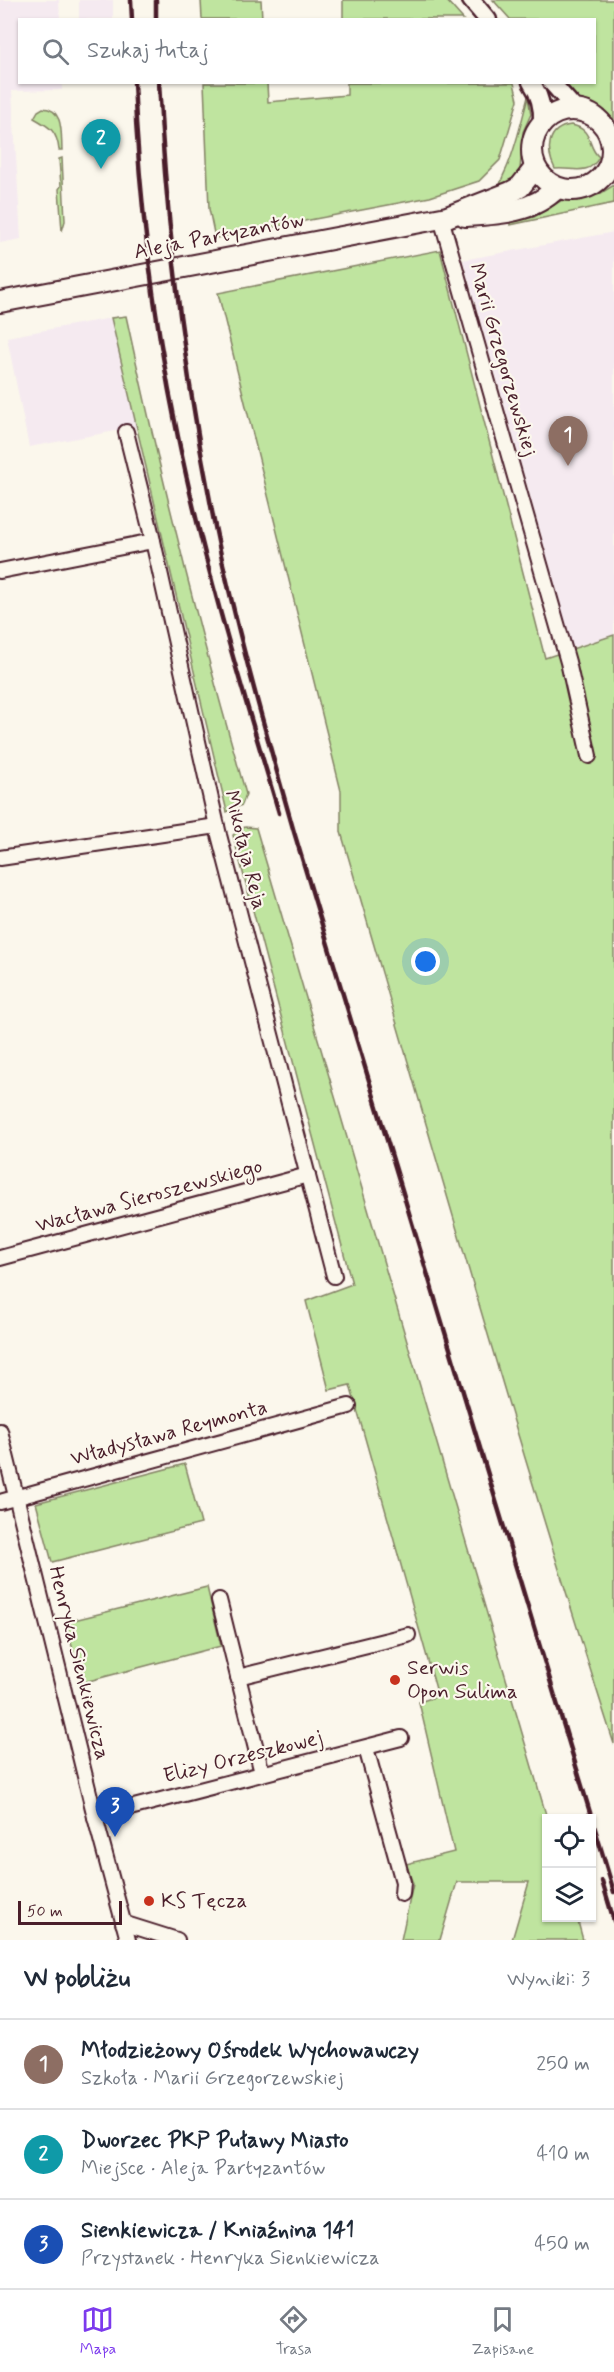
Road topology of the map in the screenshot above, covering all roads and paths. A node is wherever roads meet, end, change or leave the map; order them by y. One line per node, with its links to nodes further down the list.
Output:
1 (471, 0): 2 (street)
2 (486, 18)
3 (532, 84): 6 (street)
4 (553, 84): 5 (street)
5 (576, 110): 6 (main road); 7 (main road)
6 (542, 122): 9 (main road)
7 (613, 142): 8 (main road)
8 (612, 166): 10 (main road)
9 (535, 168): 10 (main road); 11 (main road, Aleja Partyzantów)
10 (558, 188): 11 (main road, Aleja Partyzantów)
11 (444, 218): 12 (main road, Aleja Partyzantów); 16 (street, Marii Grzegorzewskiej)
12 (0, 302)
13 (126, 432): 14 (street, Mikołaja Reja)
14 (153, 541): 15 (street); 17 (street, Mikołaja Reja)
15 (0, 571)
16 (589, 756)
17 (217, 826): 18 (street); 19 (street, Mikołaja Reja)
18 (0, 858)
19 (308, 1175): 20 (street, Wacława Sieroszewskiego); 21 (street, Mikołaja Reja)
20 (0, 1257)
21 (334, 1276)
22 (349, 1406): 24 (street, Władysława Reymonta)
23 (0, 1431): 24 (street, Henryka Sienkiewicza)
24 (17, 1497): 25 (street, Władysława Reymonta); 32 (street, Henryka Sienkiewicza)
25 (0, 1502)
26 (219, 1600): 28 (street)
27 (408, 1635): 28 (street)
28 (238, 1677): 31 (street)
29 (401, 1738): 30 (street, Elizy Orzeszkowej)
30 (366, 1748): 31 (street, Elizy Orzeszkowej); 33 (street)
31 (262, 1773): 32 (street, Elizy Orzeszkowej)
32 (95, 1817): 34 (street, Henryka Sienkiewicza)
33 (402, 1894)
34 (123, 1923): 35 (street, Henryka Sienkiewicza); 36 (street)
35 (128, 1940)
36 (177, 1940)

